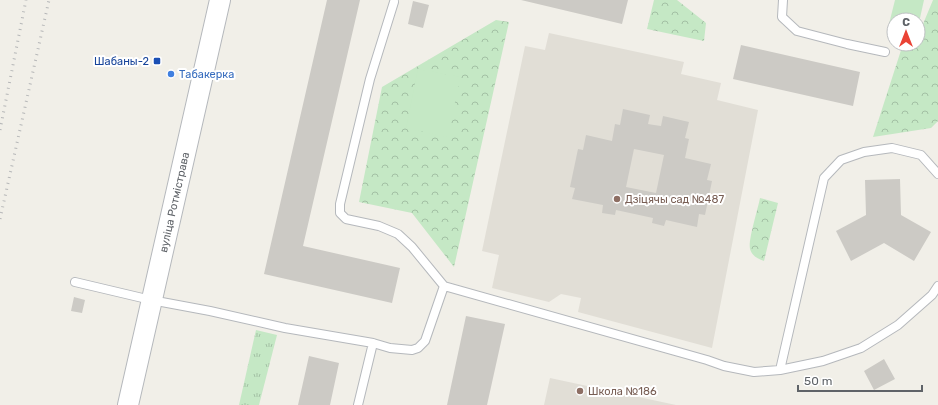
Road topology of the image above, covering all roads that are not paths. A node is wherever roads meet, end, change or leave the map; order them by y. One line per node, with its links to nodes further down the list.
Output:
1 (220, 0): 9 (street, вуліца Ротмістрава)
2 (783, 0): 4 (lane)
3 (394, 2): 7 (lane)
4 (885, 52)
5 (938, 174): 11 (lane)
6 (75, 282): 9 (lane)
7 (444, 286): 10 (lane); 11 (lane)
8 (938, 286): 11 (lane)
9 (151, 300): 10 (lane); 12 (street, вуліца Ротмістрава)
10 (373, 343): 13 (lane)
11 (780, 370)
12 (128, 405)
13 (358, 405)

